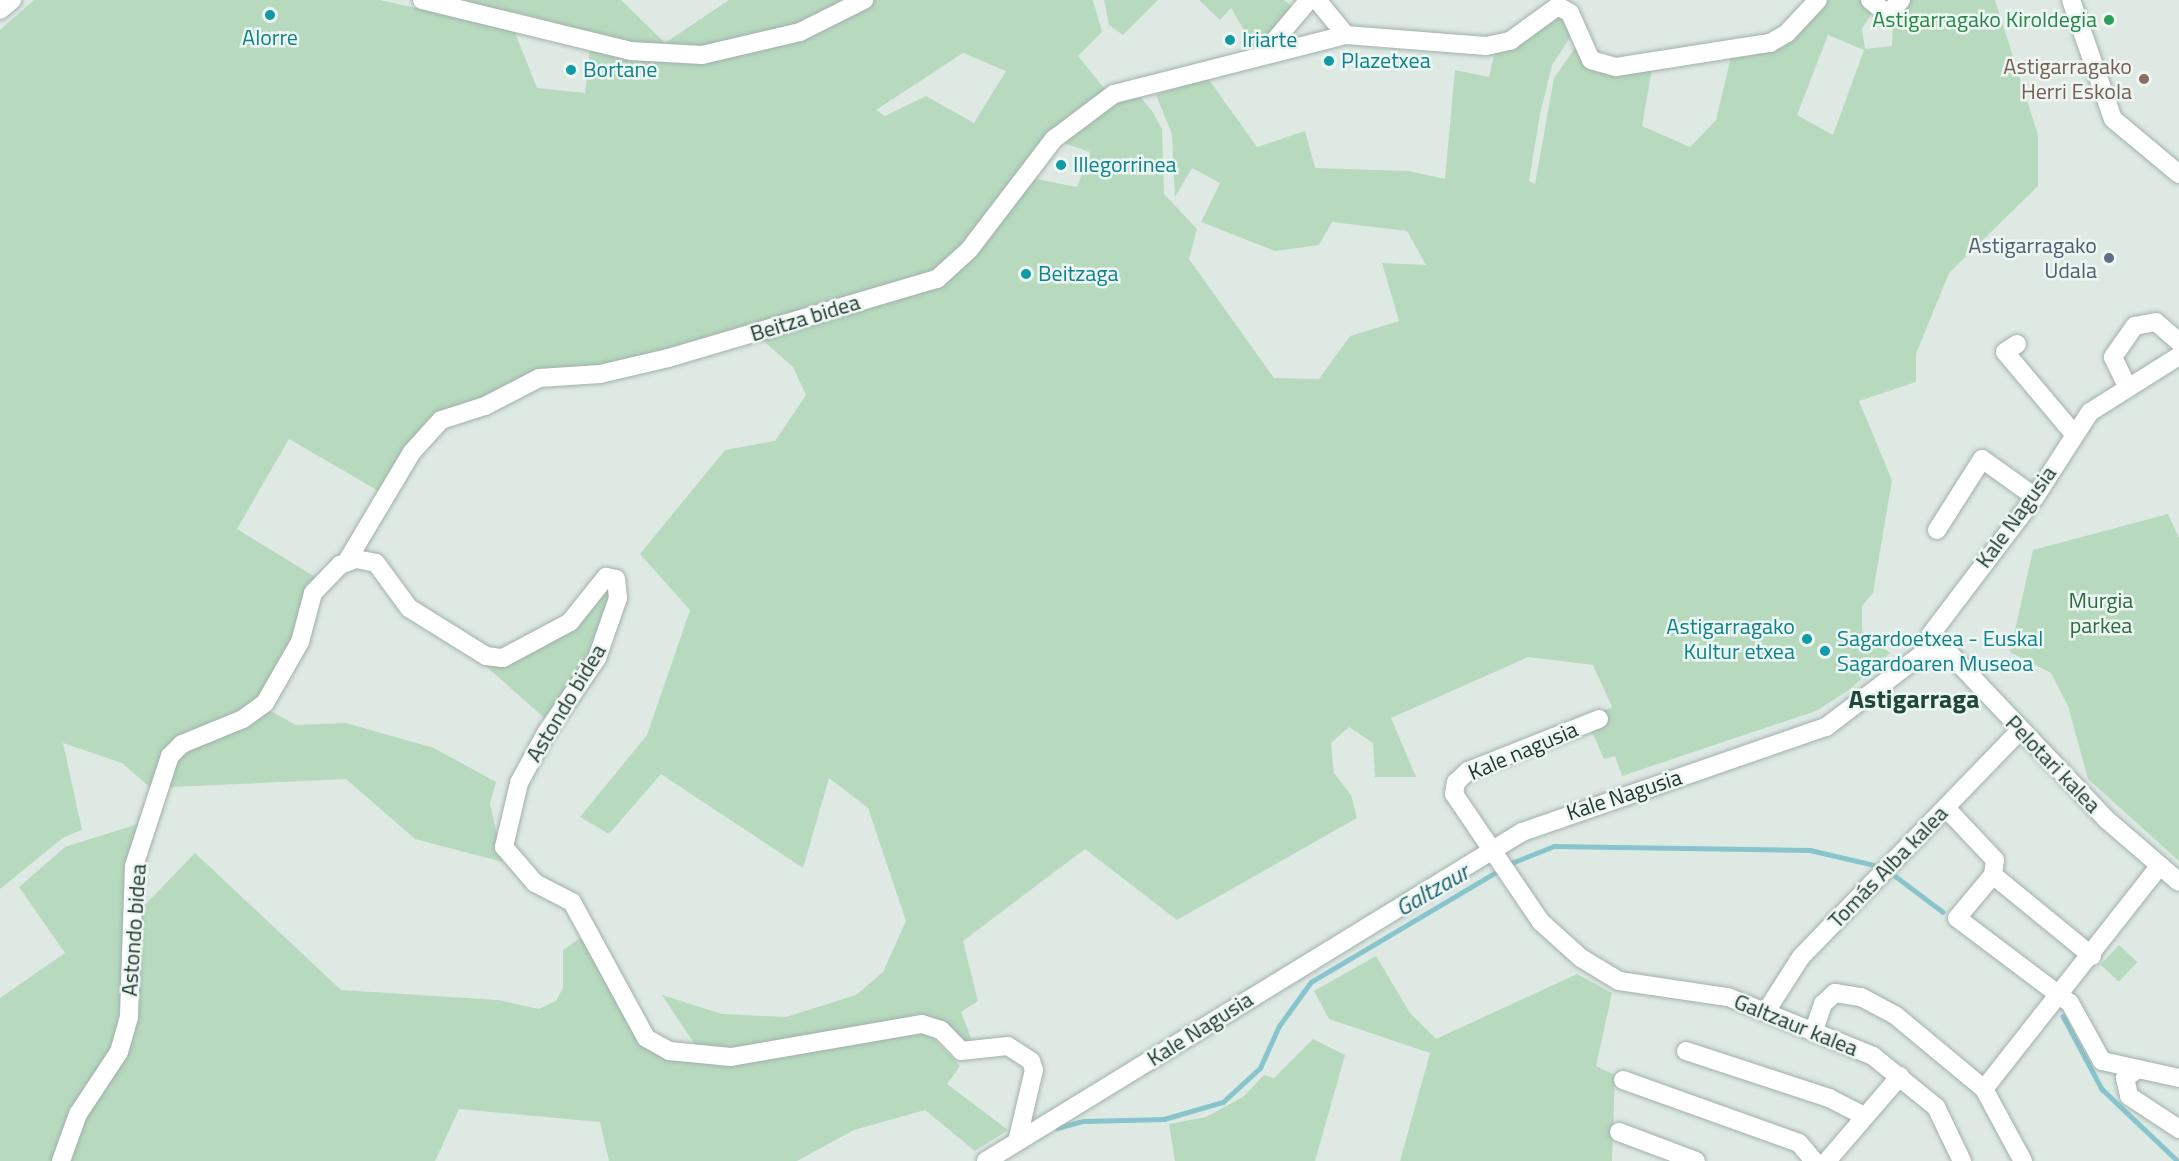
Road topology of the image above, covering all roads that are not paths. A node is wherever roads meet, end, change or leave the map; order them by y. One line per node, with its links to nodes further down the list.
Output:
1 (12, 0): 11 (street)
2 (422, 0): 3 (street)
3 (864, 0)
4 (1309, 0): 13 (street)
5 (1317, 0): 12 (street)
6 (1818, 0): 10 (street)
7 (1870, 0): 8 (street)
8 (1901, 0)
9 (2071, 0): 14 (street)
10 (1557, 3): 12 (street, Beitza bidea)
11 (0, 10)
12 (1346, 34): 13 (street, Beitza bidea)
13 (1264, 53): 22 (street, Beitza bidea)
14 (2179, 174)
15 (2179, 342): 18 (street)
16 (2017, 344): 19 (street)
17 (2179, 356): 18 (street, Kale Nagusia)
18 (2127, 386): 19 (street, Kale Nagusia)
19 (2074, 434): 20 (street, Kale Nagusia)
20 (2035, 497): 21 (street); 23 (street, Kale Nagusia)
21 (1937, 530)
22 (347, 561): 44 (street, Astondo bidea); 45 (street, Astondo bidea)
23 (1930, 648): 25 (street, Pelotari kalea); 27 (street, Kale Nagusia)
24 (1599, 719): 27 (street, Kale nagusia)
25 (2019, 730): 26 (street, Tomás Alba kalea); 28 (street, Pelotari kalea)
26 (1946, 808): 29 (street); 33 (street, Tomás Alba kalea)
27 (1498, 853): 33 (street, Galtzaur kalea); 44 (street, Kale Nagusia)
28 (2159, 867): 30 (street, Pelotari kalea); 31 (street)
29 (1993, 875): 31 (street); 32 (street)
30 (2179, 882)
31 (2092, 956): 32 (street)
32 (2057, 995): 36 (street); 40 (street)
33 (1767, 1010): 34 (street, Galtzaur kalea)
34 (1814, 1030): 37 (street, Galtzaur kalea); 40 (street)
35 (1686, 1051): 41 (street)
36 (2138, 1069): 38 (street); 42 (street)
37 (1900, 1076): 41 (street); 50 (street, Galtzaur kalea)
38 (2179, 1078)
39 (1623, 1080): 48 (street)
40 (1984, 1089): 51 (street)
41 (1864, 1116): 49 (street)
42 (2179, 1129)
43 (1619, 1132): 47 (street)
44 (1017, 1142): 46 (street, Kale Nagusia)
45 (61, 1161)
46 (986, 1161)
47 (1695, 1161)
48 (1814, 1161)
49 (1827, 1161)
50 (1962, 1161)
51 (2023, 1161)

